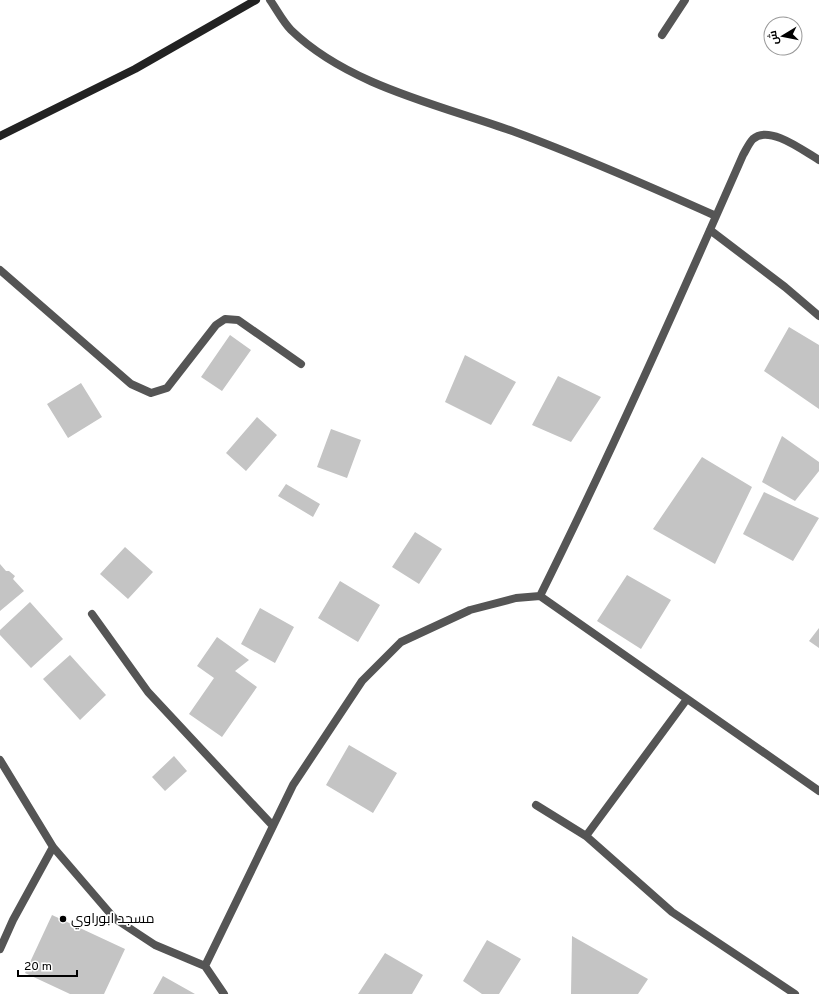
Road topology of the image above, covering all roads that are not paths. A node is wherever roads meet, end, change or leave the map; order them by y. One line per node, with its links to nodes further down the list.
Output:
1 (256, 0): 5 (main road)
2 (270, 0): 7 (street)
3 (685, 0): 4 (street)
4 (662, 35)
5 (0, 136)
6 (819, 160): 7 (street)
7 (716, 216): 8 (street)
8 (710, 230): 10 (street); 12 (street)
9 (0, 270): 11 (street)
10 (819, 316)
11 (302, 364)
12 (540, 596): 14 (street); 18 (street)
13 (92, 614): 18 (street)
14 (687, 699): 16 (street); 19 (street)
15 (0, 760): 20 (street)
16 (819, 791)
17 (536, 805): 19 (street)
18 (273, 826): 22 (street)
19 (586, 836): 24 (street)
20 (52, 848): 21 (street); 22 (street)
21 (1, 945)
22 (206, 966): 23 (street)
23 (224, 994)
24 (795, 994)

